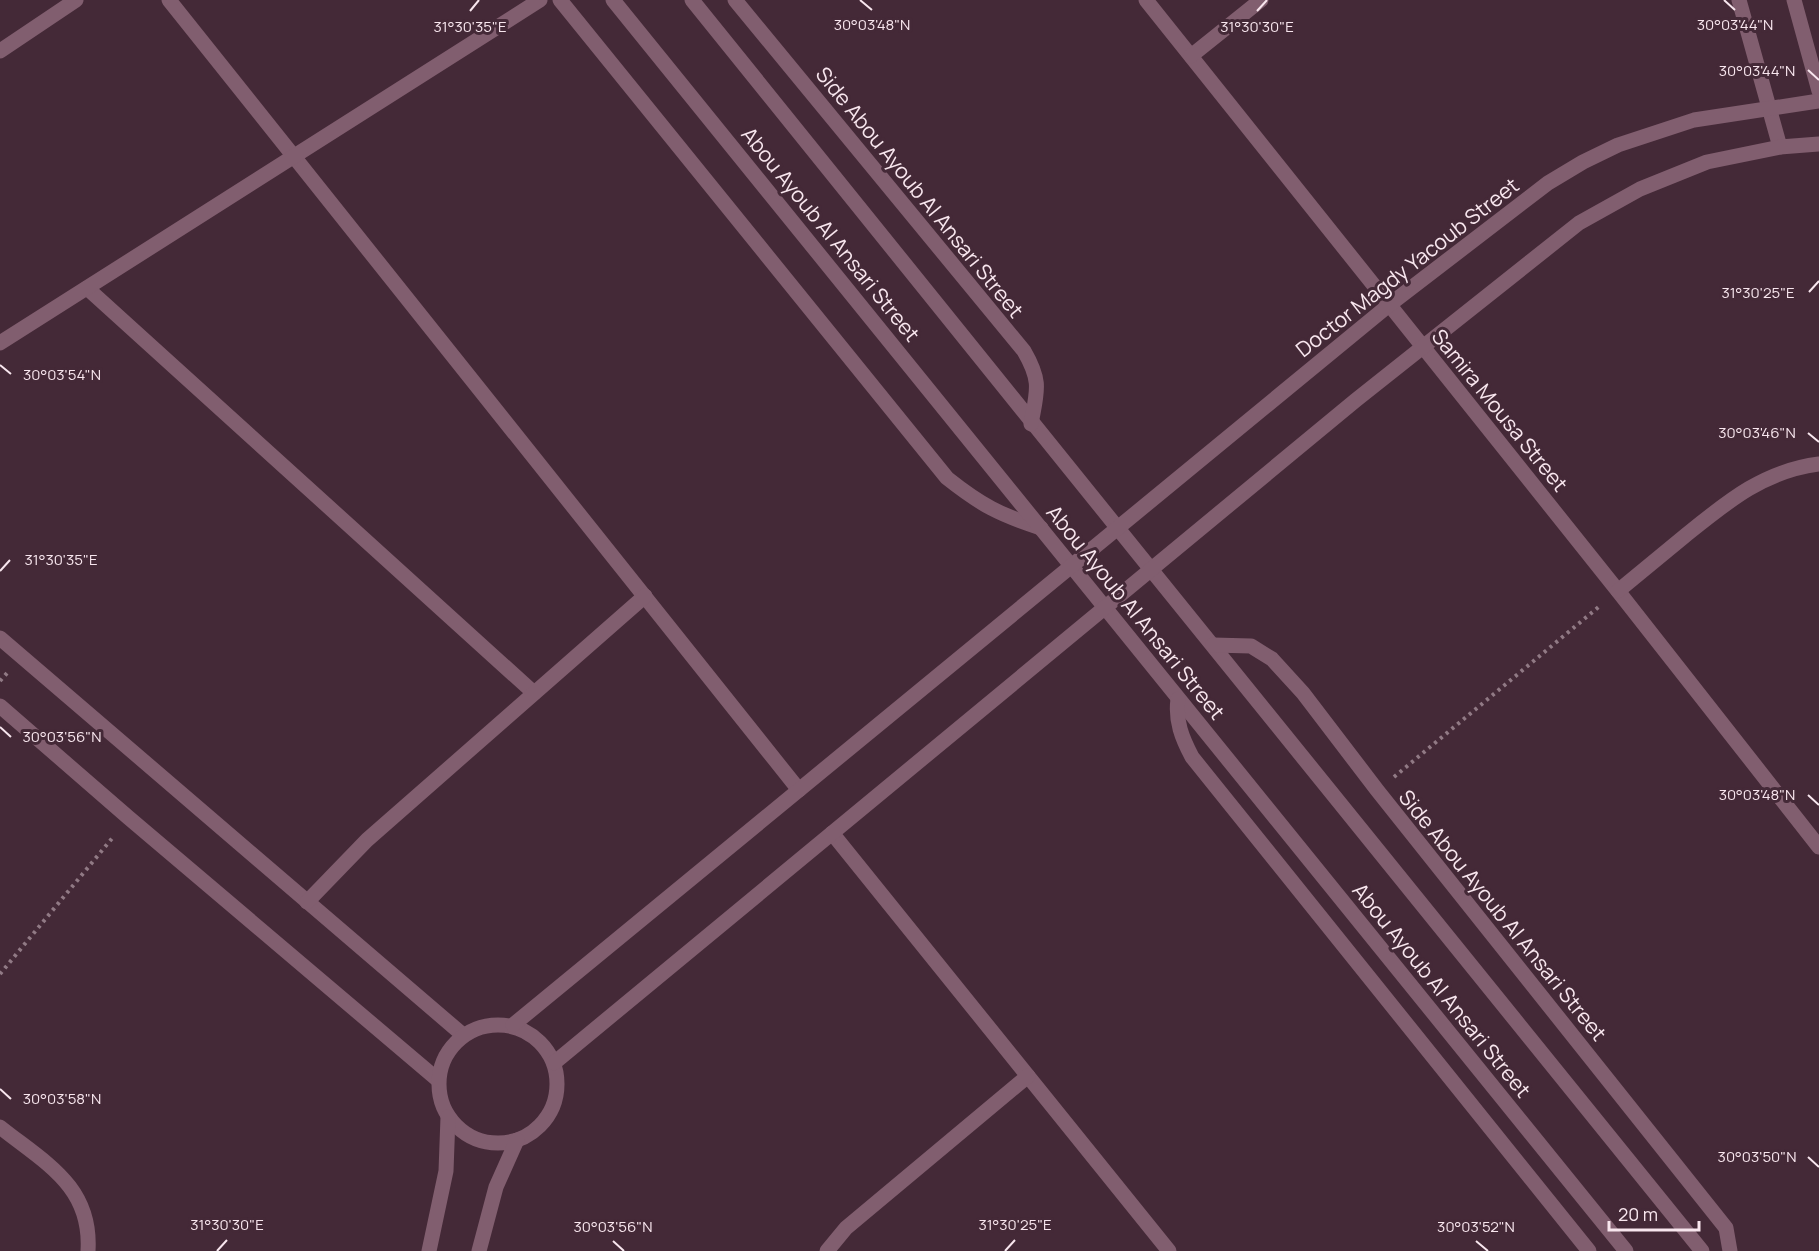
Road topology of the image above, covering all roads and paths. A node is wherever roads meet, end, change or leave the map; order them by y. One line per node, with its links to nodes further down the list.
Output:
1 (76, 0): 12 (street)
2 (169, 0): 19 (street)
3 (540, 0): 19 (street)
4 (560, 0): 26 (street)
5 (613, 0): 26 (street, Abou Ayoub Al Ansari Street)
6 (692, 0): 24 (street, Abou Ayoub Al Ansari Street)
7 (735, 0): 24 (street, Side Abou Ayoub Al Ansari Street)
8 (1146, 0): 13 (street, Samira Mousa Street)
9 (1261, 0): 13 (street)
10 (1739, 0): 16 (street)
11 (1794, 0): 14 (street)
12 (0, 51)
13 (1191, 56): 21 (street, Samira Mousa Street)
14 (1819, 91)
15 (1819, 101): 16 (street, Doctor Magdy Yacoub Street)
16 (1769, 108): 18 (street); 21 (street, Doctor Magdy Yacoub Street)
17 (1819, 144): 18 (street)
18 (1780, 147): 23 (street)
19 (294, 156): 20 (street); 31 (street)
20 (87, 288): 22 (street); 35 (street)
21 (1389, 305): 23 (street, Samira Mousa Street); 27 (street, Doctor Magdy Yacoub Street)
22 (0, 343)
23 (1422, 346): 29 (street); 30 (street, Samira Mousa Street)
24 (1031, 424): 27 (street, Abou Ayoub Al Ansari Street)
25 (1819, 464): 30 (street)
26 (1041, 528): 28 (street, Abou Ayoub Al Ansari Street)
27 (1118, 529): 28 (street, Doctor Magdy Yacoub Street); 29 (street, Abou Ayoub Al Ansari Street)
28 (1071, 566): 32 (street, Abou Ayoub Al Ansari Street); 38 (street, Doctor Magdy Yacoub Street)
29 (1150, 568): 32 (street); 34 (street, Abou Ayoub Al Ansari Street)
30 (1618, 591): 39 (path); 42 (street, Samira Mousa Street)
31 (645, 596): 35 (street); 38 (street)
32 (1104, 607): 36 (street, Abou Ayoub Al Ansari Street); 41 (street)
33 (0, 638): 43 (street)
34 (1213, 645): 39 (street, Side Abou Ayoub Al Ansari Street); 60 (street, Abou Ayoub Al Ansari Street)
35 (534, 693): 43 (street)
36 (1178, 699): 58 (street); 59 (street, Abou Ayoub Al Ansari Street)
37 (0, 706): 40 (street)
38 (799, 790): 45 (street, Doctor Magdy Yacoub Street)
39 (1377, 790): 61 (street, Side Abou Ayoub Al Ansari Street)
40 (129, 818): 44 (path); 49 (street)
41 (832, 833): 47 (street); 48 (street)
42 (1819, 847)
43 (307, 902): 46 (street)
44 (0, 974)
45 (513, 1025): 46 (street); 47 (street)
46 (463, 1035): 49 (street)
47 (554, 1063): 52 (street)
48 (1028, 1076): 56 (street); 57 (street)
49 (438, 1080): 50 (street)
50 (448, 1117): 52 (street); 54 (street)
51 (0, 1127): 53 (street)
52 (517, 1140): 55 (street)
53 (88, 1251)
54 (429, 1251)
55 (479, 1251)
56 (827, 1251)
57 (1169, 1251)
58 (1589, 1251)
59 (1626, 1251)
60 (1702, 1251)
61 (1730, 1251)

